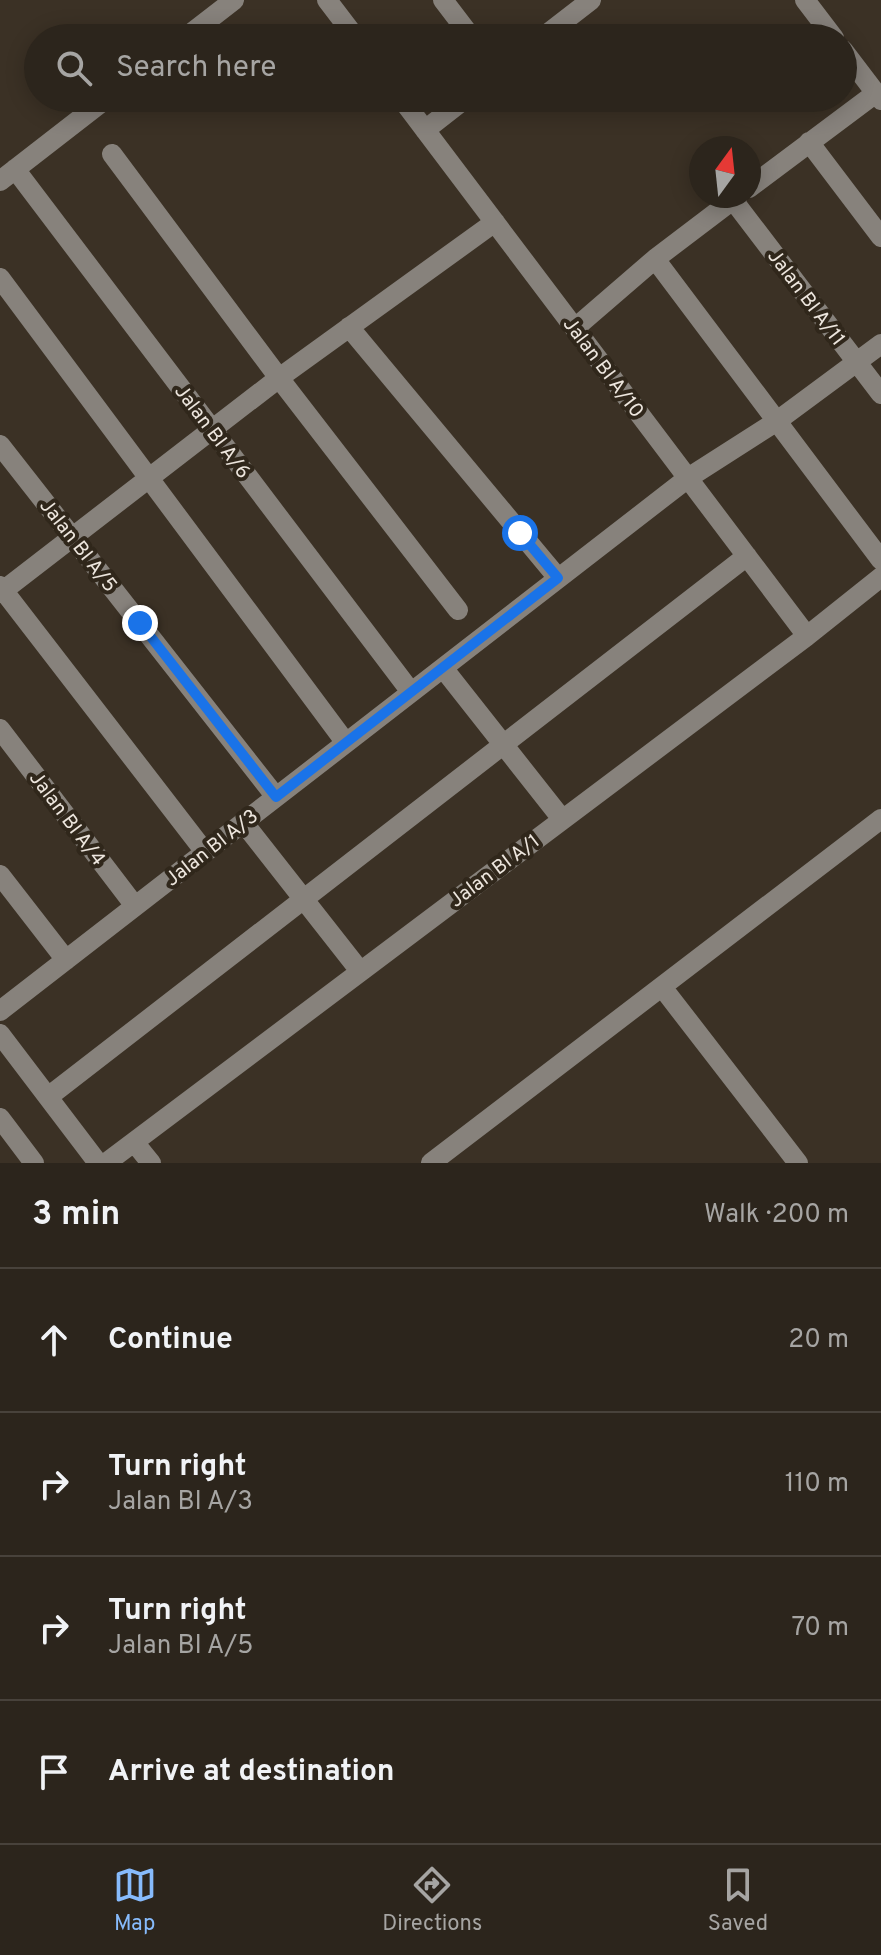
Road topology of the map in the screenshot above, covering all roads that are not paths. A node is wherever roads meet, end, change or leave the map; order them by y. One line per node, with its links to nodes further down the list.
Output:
1 (234, 0): 6 (street)
2 (327, 0): 7 (street)
3 (443, 0): 8 (street)
4 (805, 0): 10 (street)
5 (577, 4): 9 (street)
6 (203, 24)
7 (345, 24)
8 (461, 24)
9 (556, 24)
10 (823, 24)
11 (857, 69): 12 (street)
12 (878, 97): 13 (street)
13 (857, 111)
14 (89, 112): 21 (street)
15 (412, 112): 18 (street, Jalan BI A/10)
16 (448, 112): 18 (street)
17 (855, 112): 19 (street)
18 (425, 130): 25 (street, Jalan BI A/10)
19 (809, 142): 22 (street); 26 (street)
20 (112, 154): 33 (street)
21 (7, 175): 36 (street, Jalan BI A/6)
22 (761, 179)
23 (723, 208): 27 (street)
24 (749, 208): 32 (street, Jalan BI A/11)
25 (495, 222): 29 (street); 30 (street, Jalan BI A/10)
26 (881, 237)
27 (655, 259): 30 (street); 35 (street)
28 (0, 278): 38 (street)
29 (349, 327): 33 (street); 44 (street)
30 (575, 328): 39 (street, Jalan BI A/10)
31 (881, 344): 32 (street, Jalan BI A/3)
32 (857, 362): 34 (street, Jalan BI A/11); 35 (street, Jalan BI A/3)
33 (279, 378): 36 (street); 46 (street)
34 (881, 394)
35 (777, 421): 39 (street, Jalan BI A/3); 42 (street)
36 (212, 430): 38 (street); 49 (street, Jalan BI A/6)
37 (0, 445): 40 (street, Jalan BI A/5)
38 (148, 478): 40 (street); 51 (street)
39 (688, 478): 41 (street, Jalan BI A/10); 44 (street, Jalan BI A/3)
40 (73, 537): 45 (street); 53 (street, Jalan BI A/5)
41 (747, 556): 47 (street, Jalan BI A/10); 52 (street)
42 (881, 560)
43 (881, 577): 47 (street, Jalan BI A/1)
44 (558, 578): 48 (street, Jalan BI A/3)
45 (1, 590): 57 (street)
46 (458, 610)
47 (807, 636): 54 (street, Jalan BI A/1)
48 (443, 668): 49 (street, Jalan BI A/3); 52 (street)
49 (411, 692): 51 (street, Jalan BI A/3)
50 (0, 729): 60 (street, Jalan BI A/4)
51 (346, 743): 53 (street, Jalan BI A/3)
52 (503, 745): 54 (street); 59 (street)
53 (276, 797): 56 (street, Jalan BI A/3)
54 (562, 819): 62 (street, Jalan BI A/1)
55 (881, 819): 63 (street)
56 (243, 822): 57 (street, Jalan BI A/3); 59 (street)
57 (205, 852): 60 (street, Jalan BI A/3)
58 (0, 875): 61 (street)
59 (304, 899): 62 (street); 66 (street)
60 (135, 906): 61 (street, Jalan BI A/3)
61 (66, 960): 64 (street, Jalan BI A/3)
62 (360, 971): 68 (street, Jalan BI A/1)
63 (662, 987): 73 (street); 74 (street)
64 (0, 1011)
65 (0, 1034): 66 (street)
66 (48, 1097): 70 (street)
67 (0, 1118): 69 (street)
68 (134, 1142): 71 (street, Jalan BI A/1); 72 (street)
69 (34, 1163)
70 (98, 1163)
71 (106, 1163)
72 (151, 1163)
73 (431, 1163)
74 (798, 1163)

